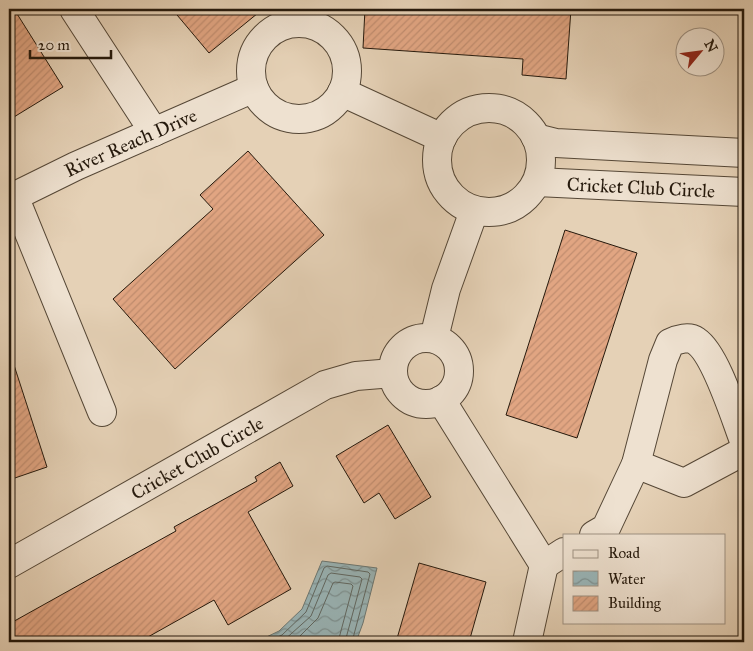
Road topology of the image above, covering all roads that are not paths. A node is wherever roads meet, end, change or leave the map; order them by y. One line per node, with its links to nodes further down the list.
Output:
1 (74, 9): 5 (street)
2 (316, 16): 3 (street); 4 (street)
3 (254, 88): 4 (street); 5 (street, River Reach Drive)
4 (342, 92): 6 (street)
5 (154, 132): 11 (street, River Reach Drive)
6 (442, 138): 7 (street); 12 (street)
7 (536, 138): 8 (street); 9 (street)
8 (744, 152)
9 (537, 182): 10 (street, Cricket Club Circle); 12 (street)
10 (744, 192)
11 (11, 198): 16 (street)
12 (474, 211): 13 (street)
13 (434, 338): 14 (street); 15 (street)
14 (393, 373): 15 (street); 22 (street, Cricket Club Circle)
15 (441, 400): 21 (street)
16 (102, 412)
17 (744, 441): 19 (street)
18 (744, 452): 19 (street)
19 (636, 464): 20 (street)
20 (596, 534)
21 (554, 558): 23 (street)
22 (9, 564)
23 (527, 642)

